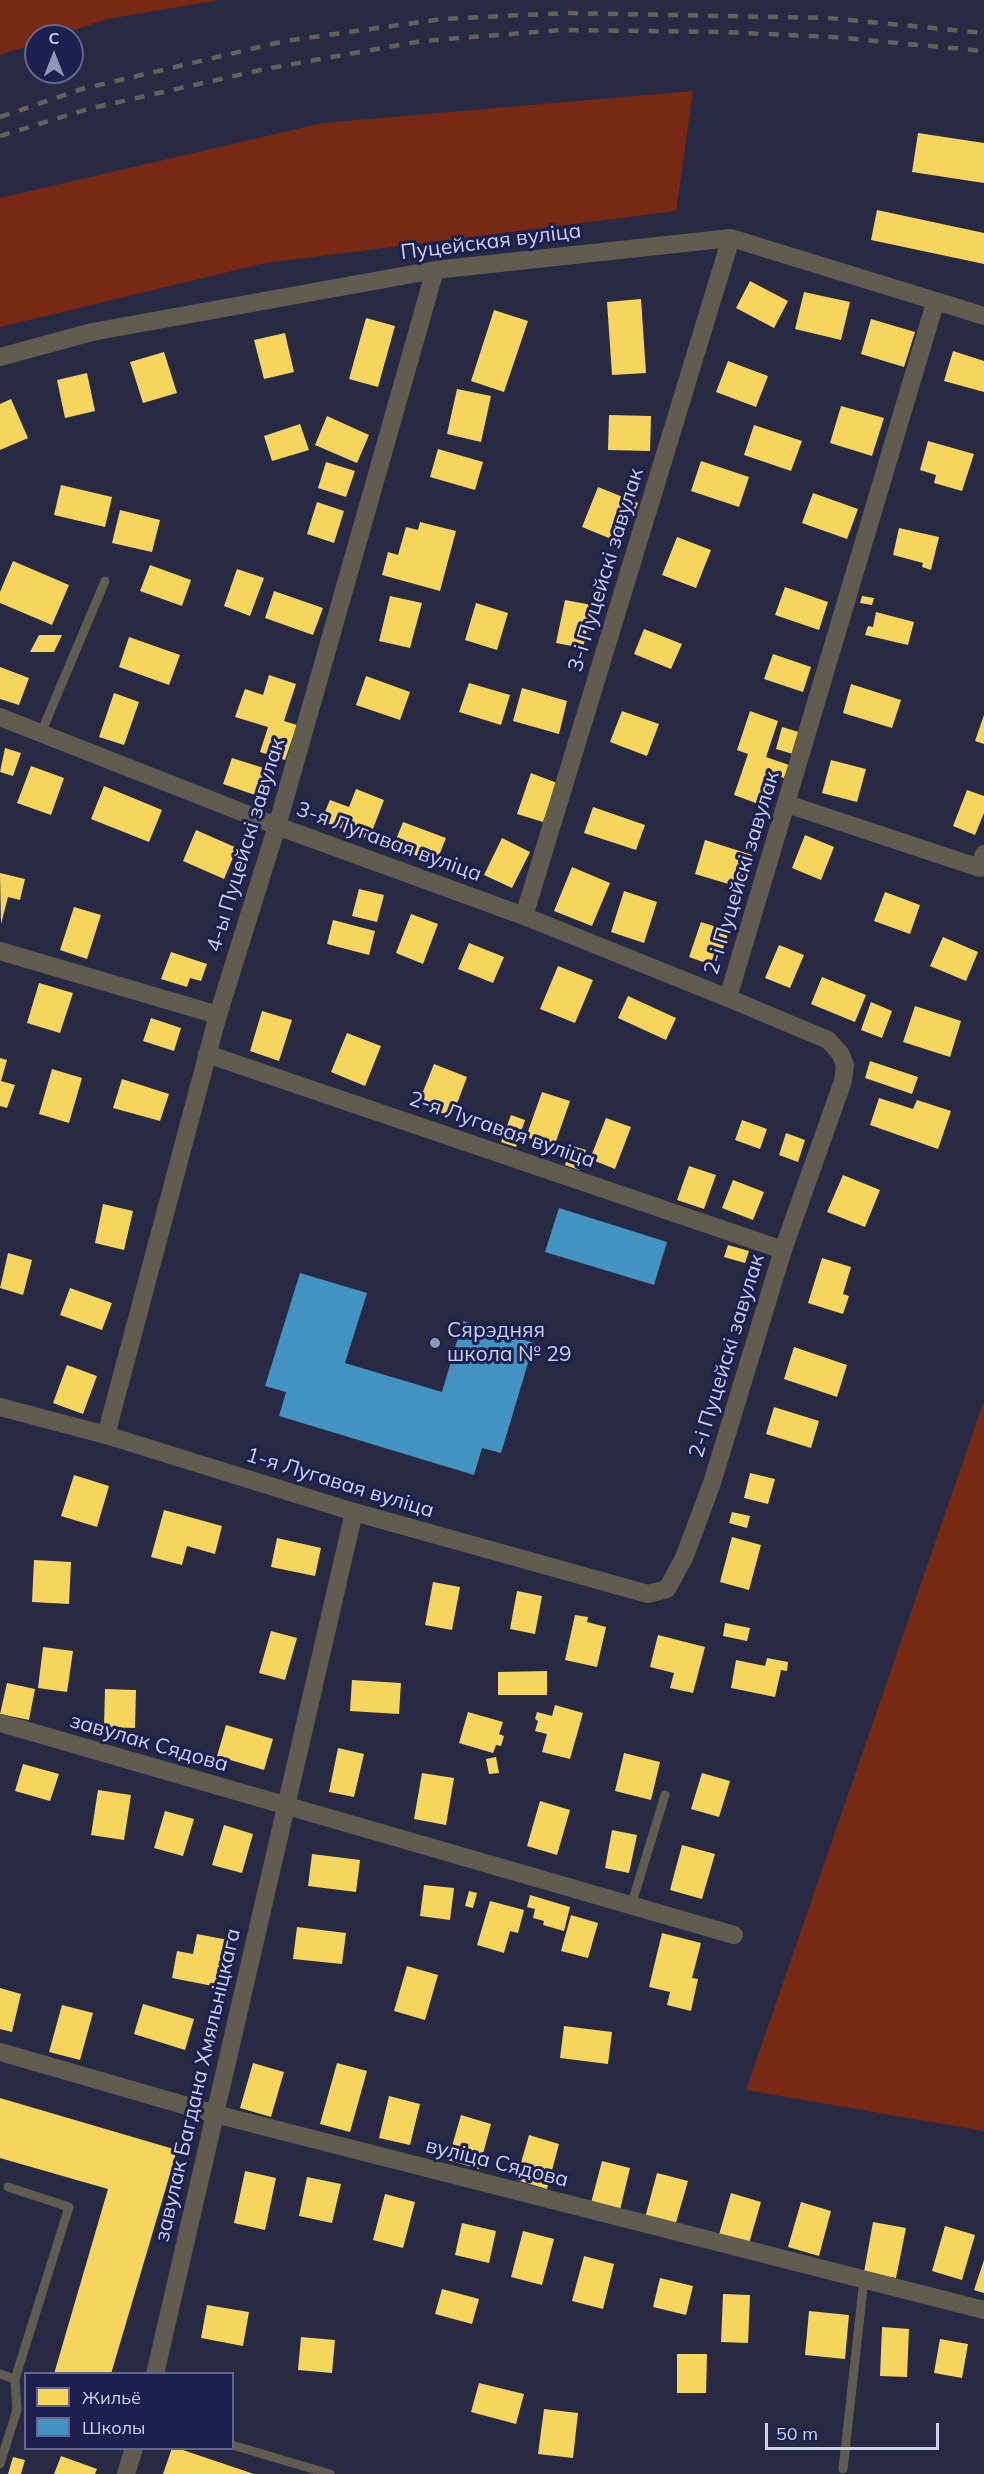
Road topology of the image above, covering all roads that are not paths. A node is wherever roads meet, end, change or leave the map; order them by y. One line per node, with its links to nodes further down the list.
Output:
1 (731, 238): 2 (street, Пуцейская вуліца); 3 (street, Пуцейская вуліца); 12 (street, 3-і Пуцейскі завулак)
2 (435, 270): 5 (street, Пуцейская вуліца); 10 (street, 4-ы Пуцейскі завулак)
3 (935, 303): 4 (street, Пуцейская вуліца); 9 (street, 2-і Пуцейскі завулак)
4 (984, 316)
5 (0, 357)
6 (105, 581): 8 (lane)
7 (0, 717): 8 (street, 3-я Лугавая вуліца)
8 (41, 732): 10 (street, 3-я Лугавая вуліца)
9 (787, 804): 11 (street); 14 (street, 2-і Пуцейскі завулак)
10 (277, 826): 12 (street, 3-я Лугавая вуліца); 15 (street, 4-ы Пуцейскі завулак)
11 (984, 854)
12 (524, 916): 14 (street, 3-я Лугавая вуліца)
13 (0, 951): 15 (street)
14 (728, 998): 17 (street, 2-і Пуцейскі завулак)
15 (218, 1015): 16 (street, 4-ы Пуцейскі завулак)
16 (207, 1054): 17 (street, 2-я Лугавая вуліца); 19 (street, 4-ы Пуцейскі завулак)
17 (783, 1250): 21 (street, 2-і Пуцейскі завулак)
18 (0, 1407): 19 (street, 1-я Лугавая вуліца)
19 (106, 1435): 20 (street, 1-я Лугавая вуліца)
20 (354, 1512): 21 (street, 1-я Лугавая вуліца); 24 (street, завулак Багдана Хмяльніцкага)
21 (668, 1589)
22 (0, 1723): 24 (street, завулак Сядова)
23 (665, 1795): 25 (lane)
24 (285, 1806): 25 (street); 28 (street, завулак Багдана Хмяльніцкага)
25 (631, 1906): 26 (street)
26 (734, 1935)
27 (0, 2052): 28 (street, вуліца Сядова)
28 (215, 2114): 30 (street, вуліца Сядова); 32 (street, завулак Багдана Хмяльніцкага)
29 (8, 2187): 34 (lane)
30 (864, 2279): 31 (street, вуліца Сядова); 38 (lane)
31 (984, 2310)
32 (155, 2372)
33 (0, 2374): 34 (lane)
34 (15, 2379): 37 (lane)
35 (234, 2446): 40 (lane)
36 (133, 2450): 39 (street)
37 (0, 2464)
38 (843, 2469)
39 (126, 2474)
40 (330, 2474)

